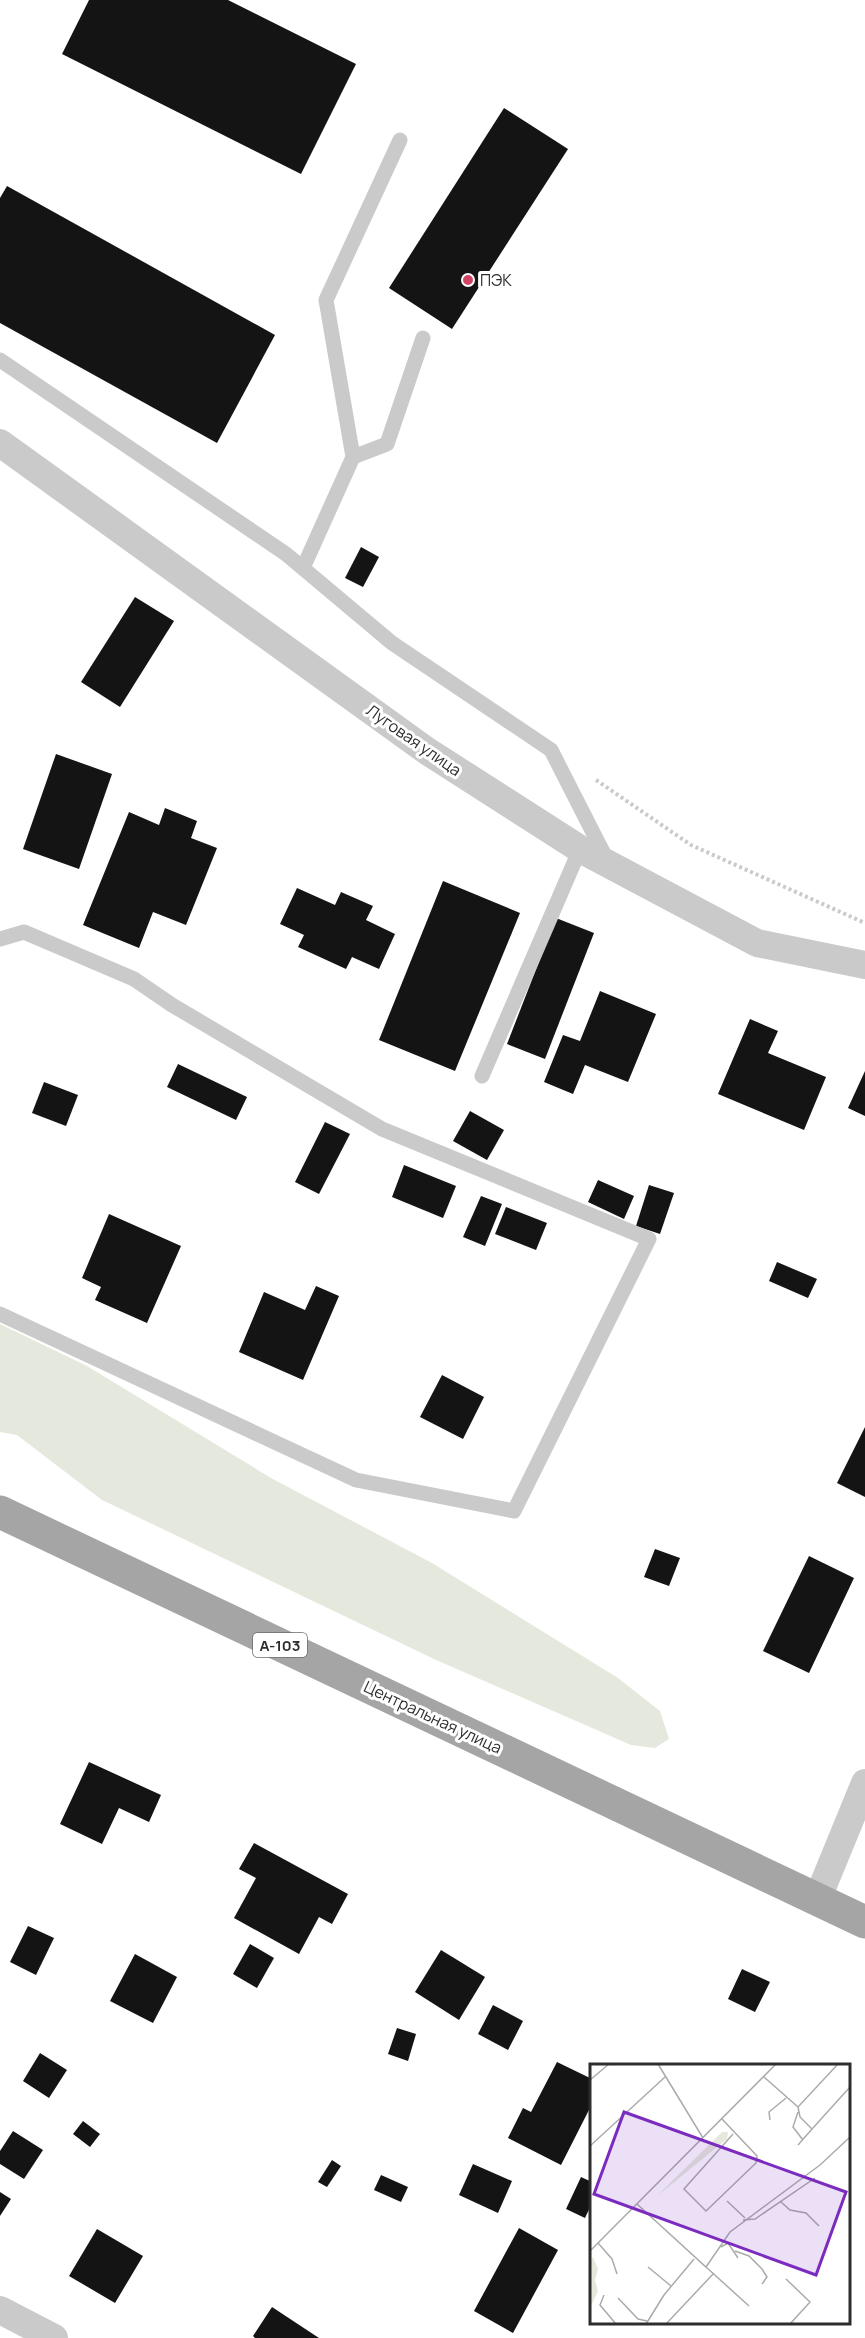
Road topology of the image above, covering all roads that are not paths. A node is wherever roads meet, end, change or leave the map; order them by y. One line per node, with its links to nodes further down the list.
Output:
1 (399, 140): 5 (lane)
2 (423, 338): 5 (lane)
3 (0, 360): 6 (lane)
4 (0, 443): 7 (street, Луговая улица)
5 (353, 457): 6 (lane)
6 (303, 568): 8 (lane)
7 (580, 849): 8 (street, Луговая улица); 11 (lane)
8 (608, 864): 10 (street, Луговая улица)
9 (0, 939): 12 (lane)
10 (865, 965)
11 (482, 1076)
12 (0, 1314)
13 (0, 1512): 16 (main road, Центральная улица / А-103)
14 (865, 1783): 15 (street)
15 (856, 1829): 16 (street)
16 (817, 1900): 17 (main road, Центральная улица / А-103)
17 (865, 1922)
18 (0, 2310): 19 (street)
19 (54, 2338)

